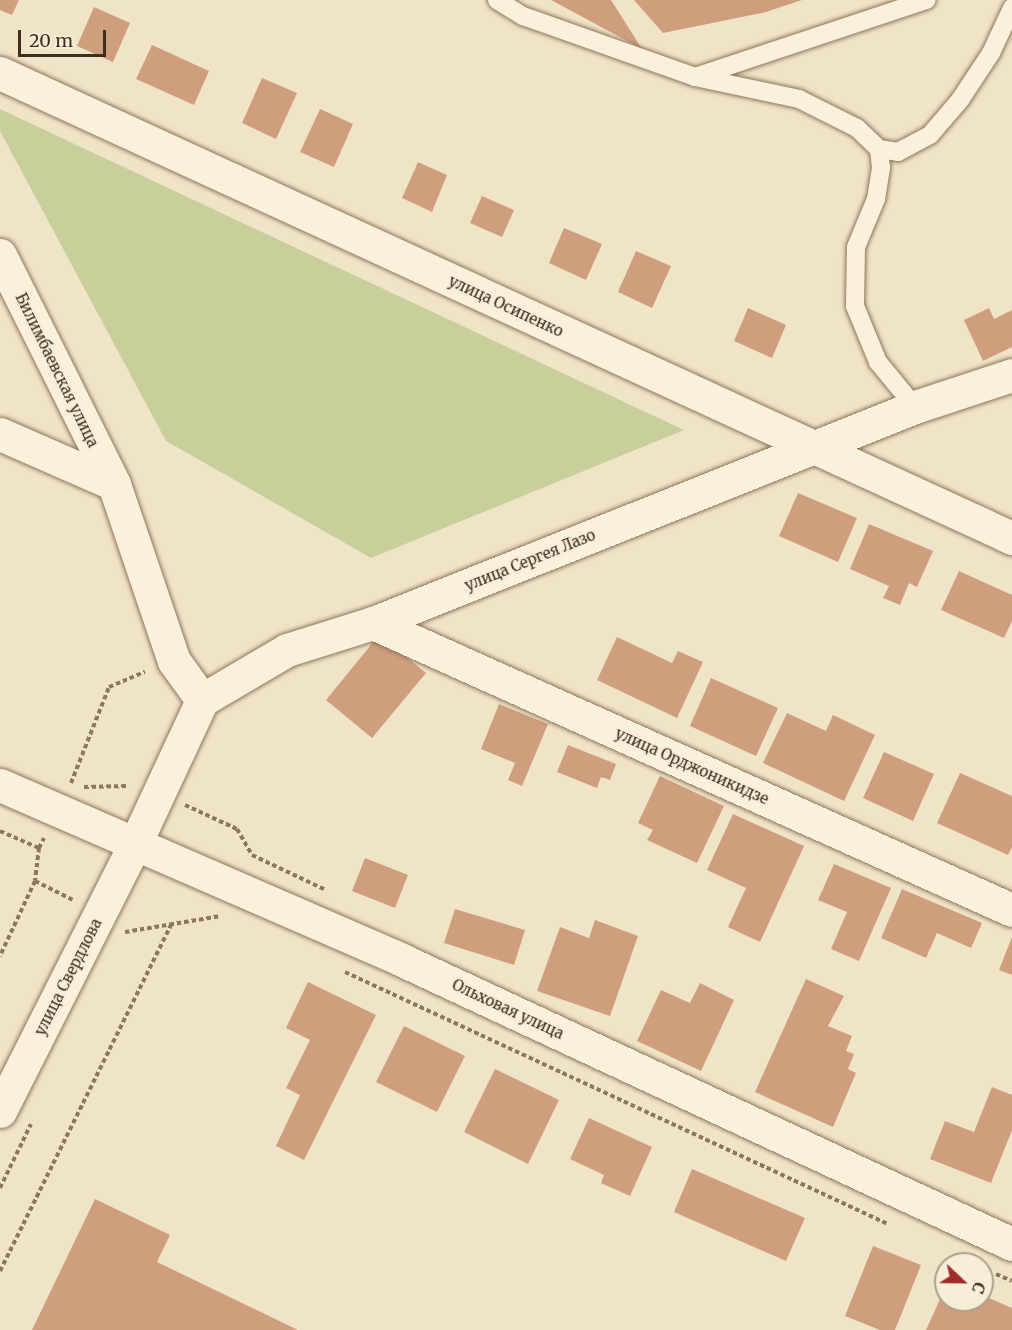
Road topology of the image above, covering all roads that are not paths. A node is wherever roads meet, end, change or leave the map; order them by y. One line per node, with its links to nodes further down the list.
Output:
1 (497, 0): 5 (lane)
2 (927, 0): 5 (lane)
3 (1012, 8): 6 (lane)
4 (0, 73): 11 (street, улица Осипенко)
5 (695, 77): 6 (lane)
6 (879, 149): 9 (lane)
7 (0, 255): 12 (street, Билимбаевская улица)
8 (1012, 375): 9 (street, улица Сергея Лазо)
9 (915, 407): 11 (street, улица Сергея Лазо)
10 (0, 434): 12 (street)
11 (813, 448): 13 (street, улица Осипенко); 14 (street, улица Сергея Лазо)
12 (114, 484): 15 (street, Билимбаевская улица)
13 (1012, 538)
14 (373, 622): 15 (street, улица Сергея Лазо); 18 (street, улица Орджоникидзе)
15 (202, 700): 17 (street)
16 (0, 785): 17 (street, Ольховая улица)
17 (135, 844): 19 (street, улица Свердлова); 20 (street, Ольховая улица)
18 (1012, 910)
19 (0, 1111)
20 (1012, 1244)

